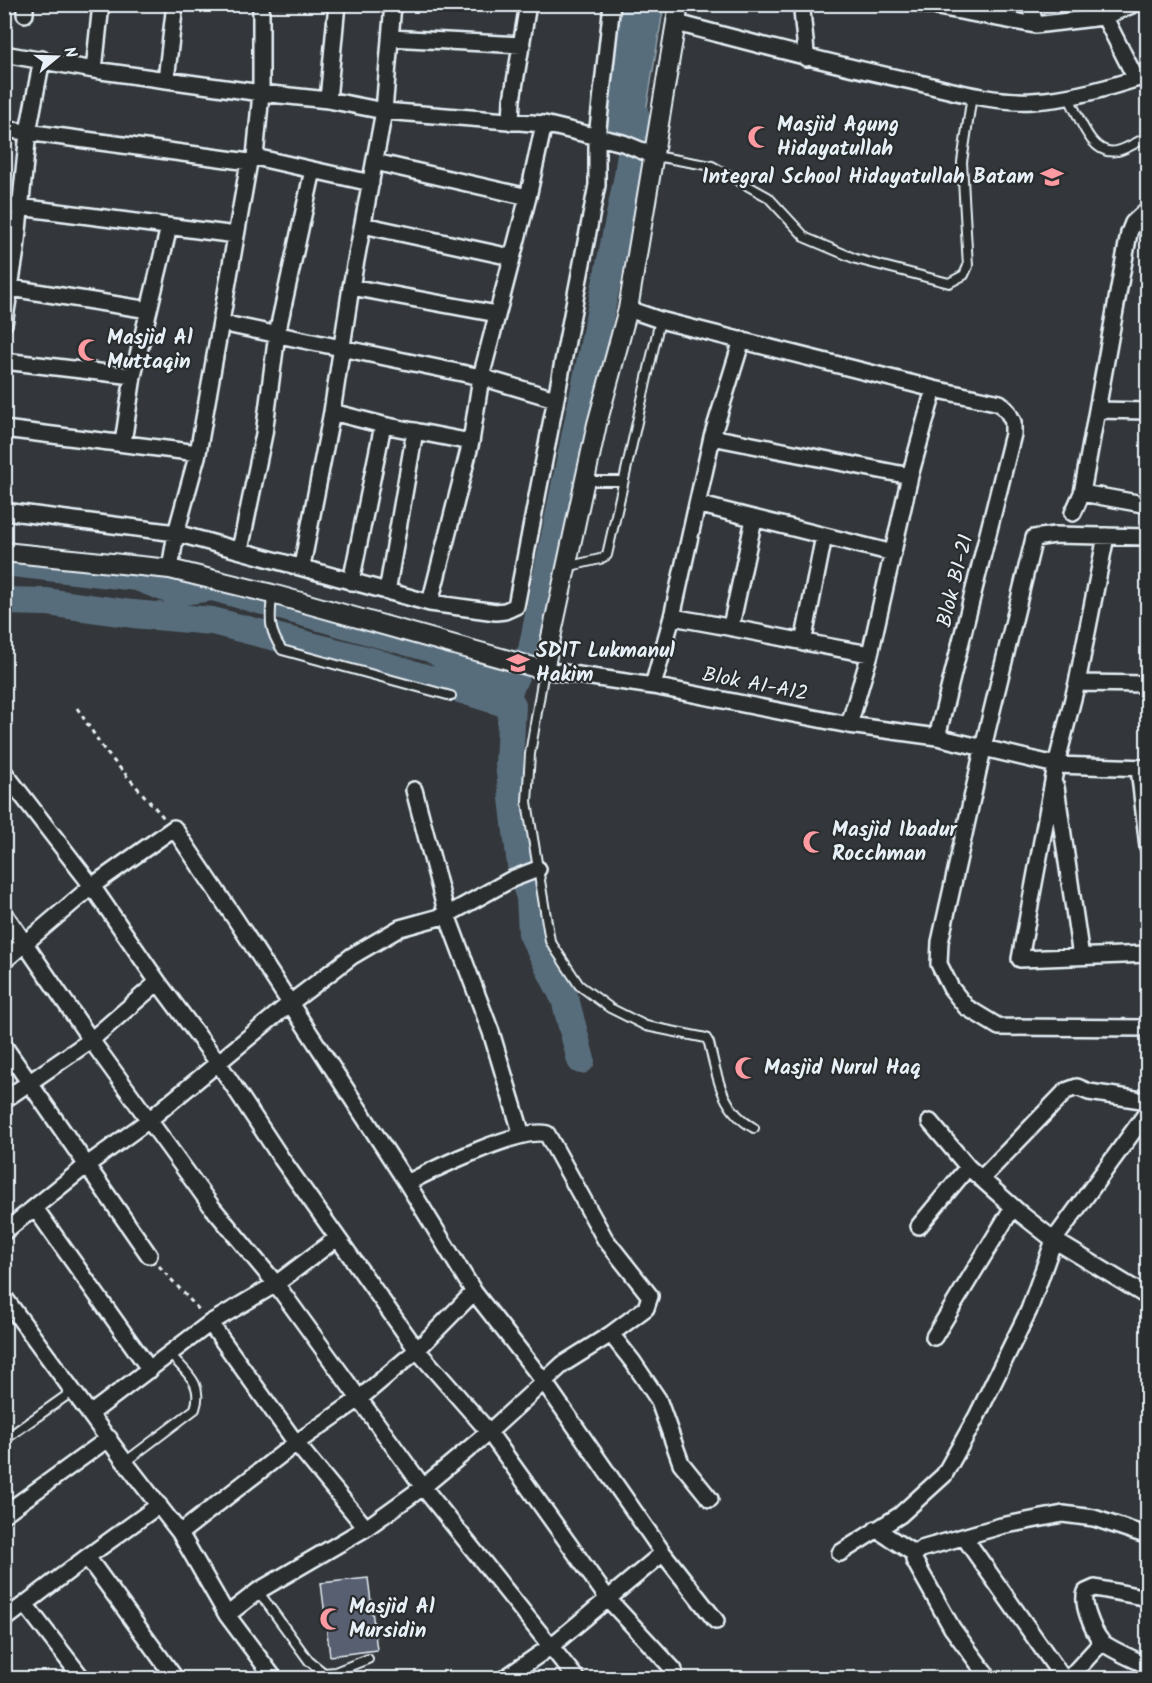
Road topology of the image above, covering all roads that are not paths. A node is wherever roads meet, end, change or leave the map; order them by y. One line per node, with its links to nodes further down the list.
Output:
1 (101, 4): 21 (street)
2 (175, 4): 23 (street)
3 (261, 4): 24 (street)
4 (337, 4): 27 (street)
5 (393, 4): 16 (street)
6 (528, 4): 17 (street)
7 (612, 4): 33 (street)
8 (680, 4): 14 (street)
9 (802, 4): 19 (street)
10 (922, 4): 15 (street)
11 (1030, 4): 15 (street)
12 (1134, 4): 13 (street)
13 (1101, 11): 15 (street); 22 (street)
14 (677, 23): 19 (street); 35 (street)
15 (1035, 25)
16 (390, 38): 17 (street); 28 (street)
17 (522, 45): 29 (street)
18 (4, 54): 20 (street)
19 (806, 58): 25 (street)
20 (42, 59): 21 (street); 32 (street)
21 (93, 70): 23 (street)
22 (1142, 77): 26 (street)
23 (166, 80): 24 (street)
24 (261, 93): 27 (street); 36 (street)
25 (972, 95): 26 (street); 35 (lane)
26 (1069, 98): 34 (lane)
27 (328, 100): 28 (street)
28 (384, 111): 29 (street); 37 (street)
29 (511, 122): 30 (street)
30 (544, 124): 33 (street); 40 (street)
31 (4, 129): 32 (street)
32 (28, 132): 36 (street); 41 (street)
33 (597, 137): 35 (street); 62 (street)
34 (1148, 137)
35 (650, 155): 49 (street)
36 (252, 160): 38 (street); 45 (street)
37 (375, 162): 39 (street); 40 (street)
38 (313, 170): 39 (street); 55 (street)
39 (371, 183): 43 (street)
40 (528, 197): 46 (street)
41 (12, 206): 44 (street); 48 (street)
42 (1148, 209): 63 (street)
43 (363, 225): 46 (street); 47 (street)
44 (169, 227): 45 (street); 50 (street)
45 (236, 235): 53 (street)
46 (511, 257): 51 (street)
47 (351, 287): 51 (street); 57 (street)
48 (12, 288): 50 (street); 54 (street)
49 (628, 309): 52 (street); 74 (street)
50 (149, 310): 59 (street)
51 (498, 314): 60 (street)
52 (660, 320): 56 (street); 75 (lane)
53 (221, 323): 55 (street); 72 (street)
54 (4, 324)
55 (277, 334): 57 (street); 86 (street)
56 (742, 340): 61 (street); 69 (street)
57 (342, 348): 60 (street); 65 (street)
58 (4, 361): 59 (street)
59 (133, 376): 71 (street)
60 (481, 377): 62 (street); 70 (street)
61 (934, 389): 73 (street); 106 (street, Blok B1-21)
62 (555, 399): 95 (street)
63 (1097, 410): 64 (street); 76 (street)
64 (1148, 411)
65 (332, 412): 66 (street); 90 (street)
66 (383, 425): 68 (street); 92 (street)
67 (4, 429): 71 (street)
68 (415, 431): 70 (street); 93 (street)
69 (712, 436): 73 (street); 77 (street)
70 (471, 442): 95 (street)
71 (123, 443): 72 (street)
72 (198, 453): 82 (street)
73 (910, 476): 88 (street)
74 (585, 481): 75 (lane); 91 (street)
75 (623, 481): 91 (lane)
76 (1082, 493): 78 (street); 80 (street)
77 (697, 504): 81 (street); 96 (street)
78 (1148, 505)
79 (4, 511): 82 (street)
80 (1073, 513)
81 (754, 519): 83 (street); 97 (street)
82 (175, 536): 86 (street); 89 (street)
83 (824, 536): 88 (street); 98 (street)
84 (1106, 536): 85 (street); 101 (street); 107 (street)
85 (1148, 537)
86 (240, 550): 90 (street)
87 (4, 552): 89 (street)
88 (893, 552): 99 (street)
89 (171, 563): 94 (street)
90 (302, 566): 92 (street)
91 (566, 567): 100 (street)
92 (351, 582): 93 (street)
93 (387, 592): 95 (street)
94 (272, 594): 100 (street); 104 (lane)
95 (430, 603)
96 (672, 617): 97 (street); 103 (street)
97 (731, 626): 98 (street)
98 (803, 643): 99 (street)
99 (870, 654): 105 (street)
100 (544, 670): 103 (street, Blok A1-A12); 113 (lane)
101 (1077, 683): 102 (street); 109 (street)
102 (1148, 684)
103 (652, 686): 105 (street, Blok A1-A12)
104 (451, 696)
105 (849, 725): 106 (street, Blok A1-A12)
106 (937, 737): 107 (street, Blok A1-A12)
107 (983, 748): 109 (street, Blok A1-A12); 123 (street)
108 (1143, 768): 109 (street, Blok A1-A12); 112 (street)
109 (1055, 770): 119 (street); 119 (street)
110 (4, 772): 114 (street)
111 (414, 790): 116 (street)
112 (1148, 847)
113 (533, 871): 116 (street); 133 (lane)
114 (92, 886): 117 (street); 121 (street); 122 (street)
115 (4, 913): 117 (street)
116 (447, 915): 122 (street); 134 (street)
117 (26, 944): 120 (street); 124 (street)
118 (1148, 954): 119 (street)
119 (1081, 957)
120 (4, 961)
121 (158, 982): 124 (street); 126 (street)
122 (289, 1004): 126 (street); 138 (street)
123 (1148, 1028)
124 (91, 1040): 127 (street); 131 (street)
125 (4, 1046): 127 (street)
126 (219, 1064): 131 (street); 143 (street)
127 (29, 1082): 128 (street); 135 (street)
128 (4, 1100)
129 (1148, 1101): 137 (street)
130 (1148, 1111): 144 (street)
131 (149, 1120): 135 (street); 146 (street)
132 (930, 1122): 136 (street)
133 (754, 1128)
134 (522, 1136): 138 (street); 151 (street)
135 (87, 1165): 140 (street); 145 (street)
136 (968, 1167): 137 (street); 141 (street)
137 (981, 1179): 139 (street)
138 (407, 1183): 147 (street)
139 (1013, 1207): 144 (street); 152 (street)
140 (35, 1208): 142 (street); 155 (street)
141 (919, 1226)
142 (4, 1232)
143 (336, 1238): 146 (street); 153 (street)
144 (1054, 1240): 149 (street); 170 (street)
145 (149, 1255)
146 (276, 1284): 150 (street); 158 (street)
147 (474, 1292): 153 (street); 156 (street)
148 (4, 1297): 157 (street)
149 (1148, 1297)
150 (210, 1323): 154 (street); 163 (street)
151 (611, 1334): 156 (street); 166 (street)
152 (934, 1337)
153 (417, 1350): 158 (street); 160 (street)
154 (170, 1354): 155 (street); 164 (lane)
155 (150, 1370): 159 (street)
156 (545, 1383): 160 (street); 174 (street)
157 (73, 1391): 159 (street); 162 (lane)
158 (359, 1399): 163 (street); 165 (street)
159 (90, 1414): 161 (street)
160 (489, 1432): 165 (street); 180 (street)
161 (109, 1438): 164 (street); 168 (street)
162 (4, 1440)
163 (296, 1443): 169 (street); 171 (street)
164 (125, 1462): 167 (street)
165 (423, 1487): 169 (street); 186 (street)
166 (710, 1499)
167 (159, 1505): 171 (street); 177 (street)
168 (4, 1514)
169 (366, 1528): 178 (street)
170 (876, 1529): 175 (street); 176 (street)
171 (180, 1533): 182 (street)
172 (1148, 1536): 173 (street)
173 (964, 1537): 176 (street); 196 (street)
174 (663, 1552): 180 (street); 184 (street)
175 (840, 1553)
176 (915, 1554): 195 (street)
177 (87, 1557): 181 (street); 191 (street)
178 (258, 1591): 182 (street); 187 (lane)
179 (1148, 1598): 185 (street)
180 (608, 1599): 186 (street); 189 (street)
181 (25, 1604): 183 (street); 190 (street)
182 (227, 1615): 192 (street)
183 (4, 1620)
184 (716, 1621)
185 (1102, 1642): 188 (street); 197 (street)
186 (550, 1647): 193 (street); 194 (street)
187 (368, 1659)
188 (1148, 1666)
189 (674, 1670)
190 (82, 1678)
191 (175, 1678)
192 (274, 1678)
193 (505, 1678)
194 (576, 1678)
195 (989, 1678)
196 (1063, 1678)
197 (1070, 1678)

